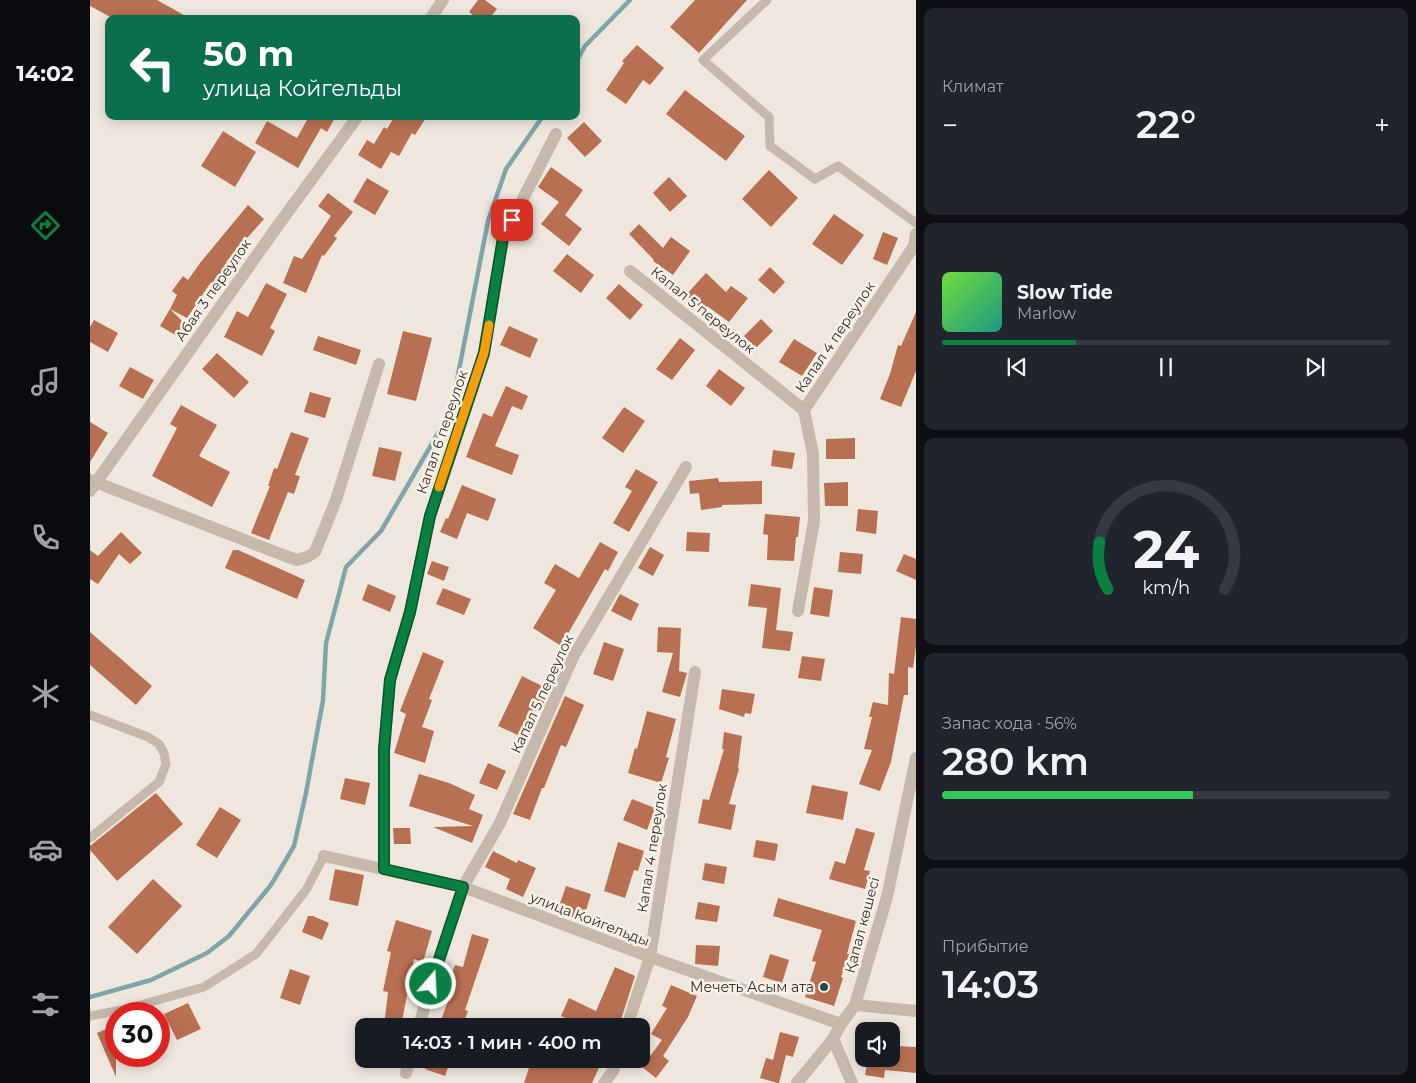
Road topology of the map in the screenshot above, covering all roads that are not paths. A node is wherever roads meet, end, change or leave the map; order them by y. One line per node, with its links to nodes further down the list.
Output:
1 (443, 0): 3 (street)
2 (767, 0): 6 (lane)
3 (433, 15)
4 (355, 120): 12 (street, Абая 3 переулок)
5 (556, 134): 19 (street, Капал 6 переулок)
6 (916, 223)
7 (916, 234): 10 (street, Капал 4 переулок)
8 (630, 271): 10 (street, Капал 5 переулок)
9 (379, 364): 12 (street, Абая 3 переулок)
10 (804, 410): 13 (street, Капал 4 переулок)
11 (686, 467): 20 (street, Капал 5 переулок)
12 (92, 484)
13 (798, 611)
14 (695, 672): 21 (street, Капал 4 переулок)
15 (90, 715): 17 (lane)
16 (916, 758): 22 (street, Қапал көшесі)
17 (90, 838)
18 (324, 856): 19 (street, улица Койгельды); 24 (lane)
19 (384, 869): 20 (street, улица Койгельды)
20 (463, 887): 21 (street, улица Койгельды); 25 (street, Капал 5 переулок)
21 (650, 957): 26 (street, Капал 4 переулок); 27 (street, улица Койгельды)
22 (855, 1006): 23 (street); 27 (street, Қапал көшесі)
23 (916, 1011)
24 (90, 1016)
25 (421, 1018)
26 (631, 1018)
27 (841, 1024): 28 (street, Қапал көшесі)
28 (833, 1039): 33 (street, Қапал көшесі); 34 (street)
29 (407, 1068): 31 (street)
30 (614, 1068): 32 (street)
31 (406, 1073)
32 (604, 1083)
33 (797, 1083)
34 (852, 1083)

